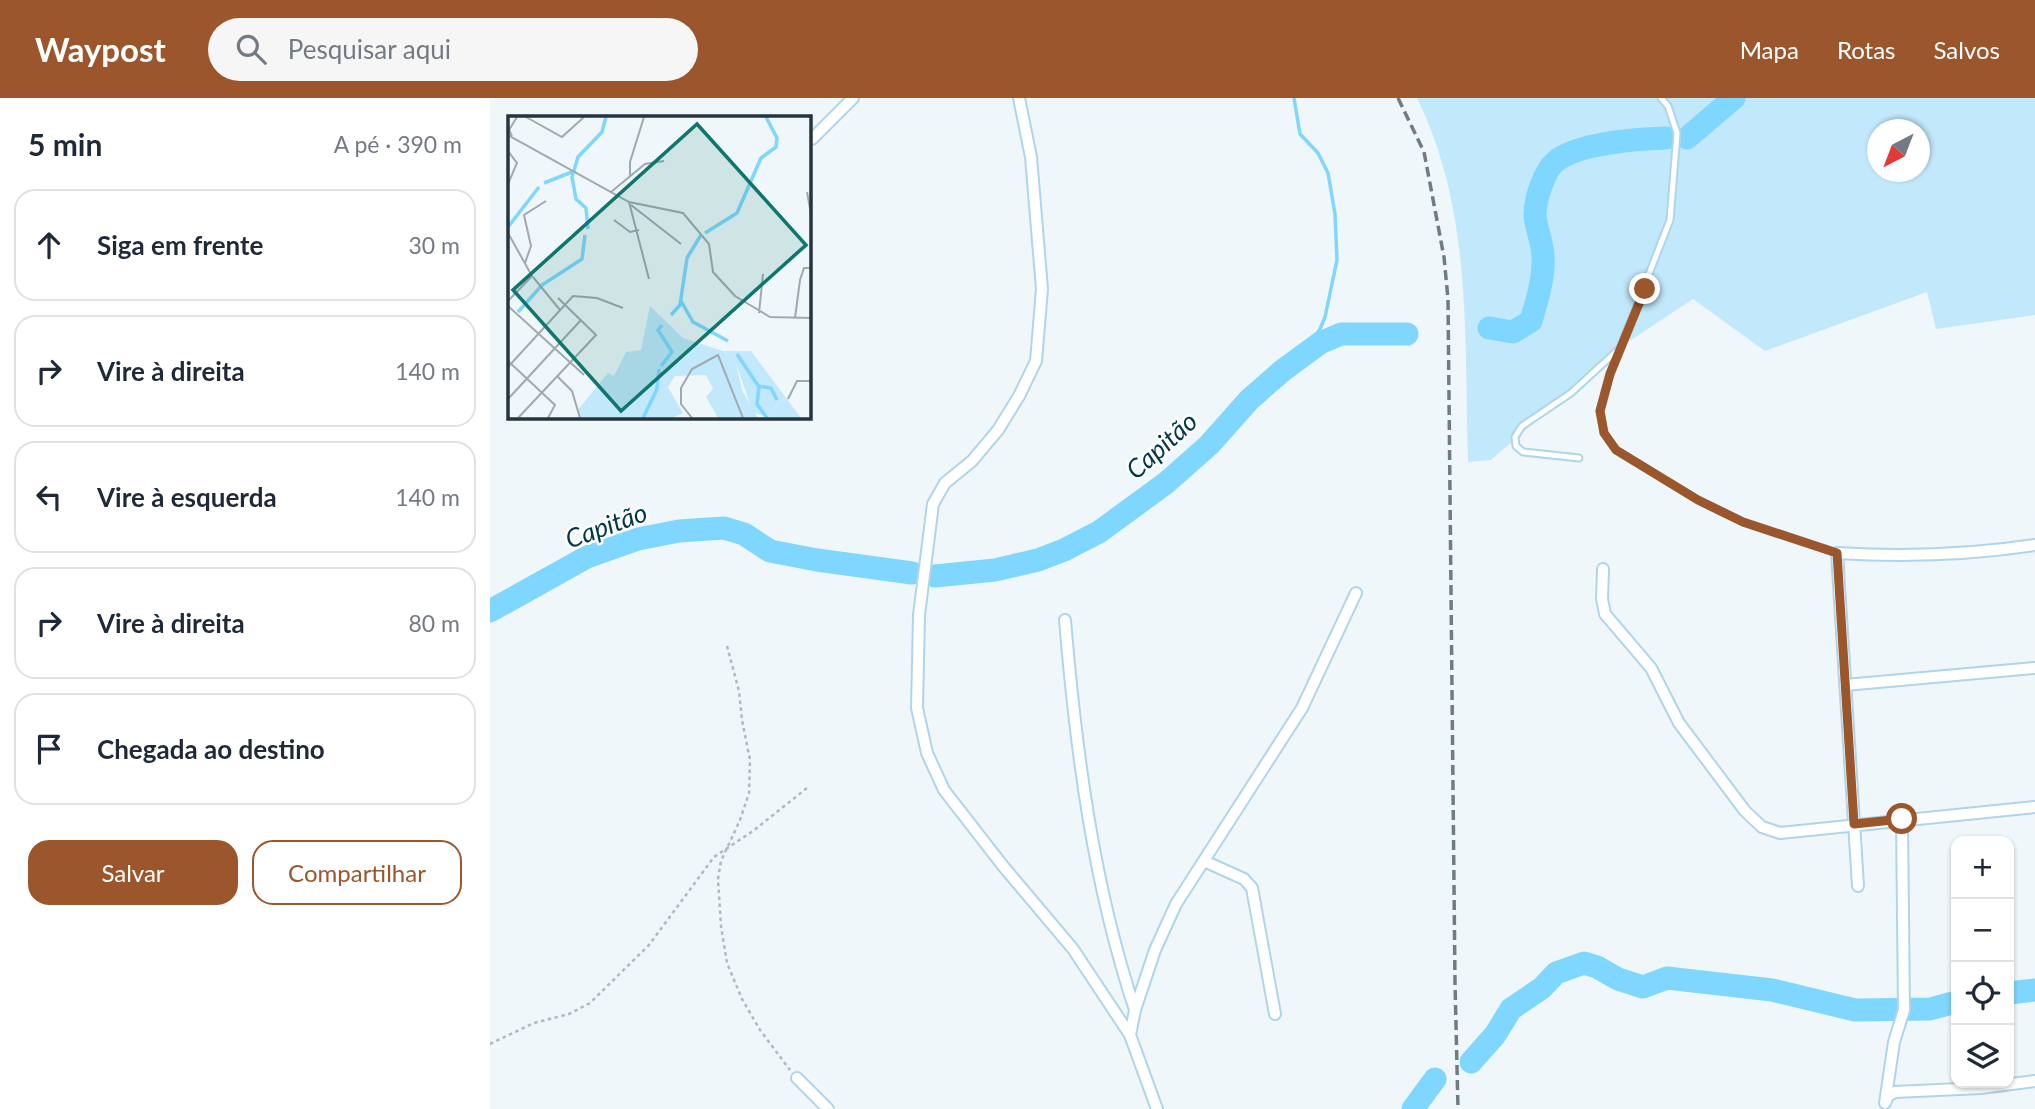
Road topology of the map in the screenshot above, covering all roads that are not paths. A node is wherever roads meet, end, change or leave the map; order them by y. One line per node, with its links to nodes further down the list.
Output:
1 (853, 98): 4 (street)
2 (1019, 98): 21 (street)
3 (1661, 98): 5 (lane)
4 (811, 139)
5 (1622, 346): 6 (lane); 8 (lane)
6 (1578, 458)
7 (2035, 545): 8 (street)
8 (1837, 553): 13 (street)
9 (1602, 569): 16 (street)
10 (1356, 593): 17 (street)
11 (1065, 620): 19 (street)
12 (2035, 668): 13 (street)
13 (1845, 685): 16 (street)
14 (2035, 807): 15 (street)
15 (1902, 819): 16 (street); 24 (street)
16 (1854, 824): 18 (street)
17 (1204, 861): 19 (street); 20 (street)
18 (1858, 886)
19 (1135, 1010): 21 (street)
20 (1275, 1014)
21 (1130, 1035): 26 (street)
22 (797, 1078): 25 (street)
23 (2035, 1081): 24 (street)
24 (1885, 1106)
25 (828, 1109)
26 (1157, 1109)

